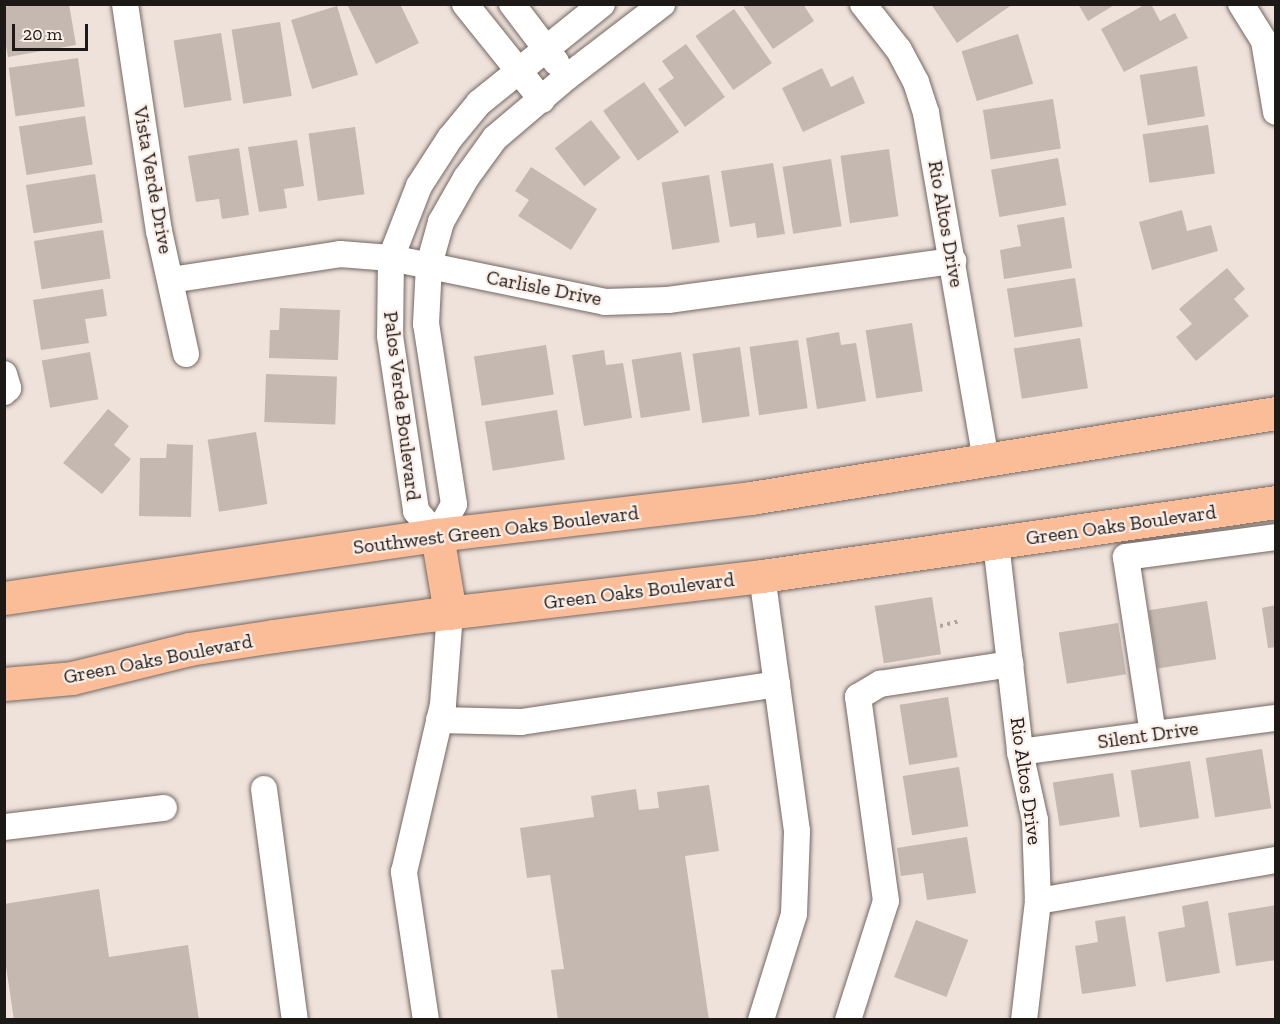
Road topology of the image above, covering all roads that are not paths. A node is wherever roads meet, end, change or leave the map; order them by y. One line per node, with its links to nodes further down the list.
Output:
1 (124, 4): 16 (street, Vista Verde Drive)
2 (465, 4): 9 (street)
3 (512, 4): 8 (street)
4 (602, 4): 8 (street, Palos Verde Boulevard)
5 (662, 4): 10 (street, Palos Verde Boulevard)
6 (863, 4): 14 (street, Rio Altos Drive)
7 (1241, 4): 12 (street)
8 (545, 49): 9 (street, Palos Verde Boulevard); 10 (street)
9 (516, 71): 11 (street); 13 (street, Palos Verde Boulevard)
10 (567, 77): 11 (street, Palos Verde Boulevard)
11 (542, 100): 15 (street, Palos Verde Boulevard)
12 (1275, 112)
13 (391, 258): 15 (street, Carlisle Drive); 16 (street, Carlisle Drive); 23 (street, Palos Verde Boulevard)
14 (953, 261): 15 (street, Carlisle Drive); 21 (street, Rio Altos Drive)
15 (429, 265): 23 (street, Palos Verde Boulevard)
16 (171, 280): 17 (street, Vista Verde Drive)
17 (186, 354)
18 (4, 374): 19 (street)
19 (4, 392)
20 (1275, 413): 21 (main road)
21 (986, 459): 23 (main road, Southwest Green Oaks Boulevard)
22 (1275, 502): 25 (main road, Green Oaks Boulevard)
23 (437, 535): 27 (main road, Southwest Green Oaks Boulevard); 28 (main road)
24 (1275, 537): 34 (street)
25 (996, 543): 26 (main road, Green Oaks Boulevard); 29 (street, Rio Altos Drive)
26 (762, 576): 28 (main road, Green Oaks Boulevard); 31 (street)
27 (4, 598)
28 (450, 613): 30 (main road, Green Oaks Boulevard); 33 (street)
29 (1010, 664): 35 (street, Rio Altos Drive); 44 (street)
30 (4, 684)
31 (777, 684): 33 (street); 43 (street)
32 (1275, 718): 34 (street, Silent Drive)
33 (439, 720): 42 (street)
34 (1153, 734): 35 (street, Silent Drive)
35 (1020, 752): 40 (street, Rio Altos Drive)
36 (264, 789): 41 (street)
37 (164, 808): 38 (street)
38 (4, 826)
39 (1275, 860): 40 (street)
40 (1038, 901): 45 (street, Rio Altos Drive)
41 (295, 1020)
42 (426, 1020)
43 (761, 1020)
44 (848, 1020)
45 (1024, 1020)

